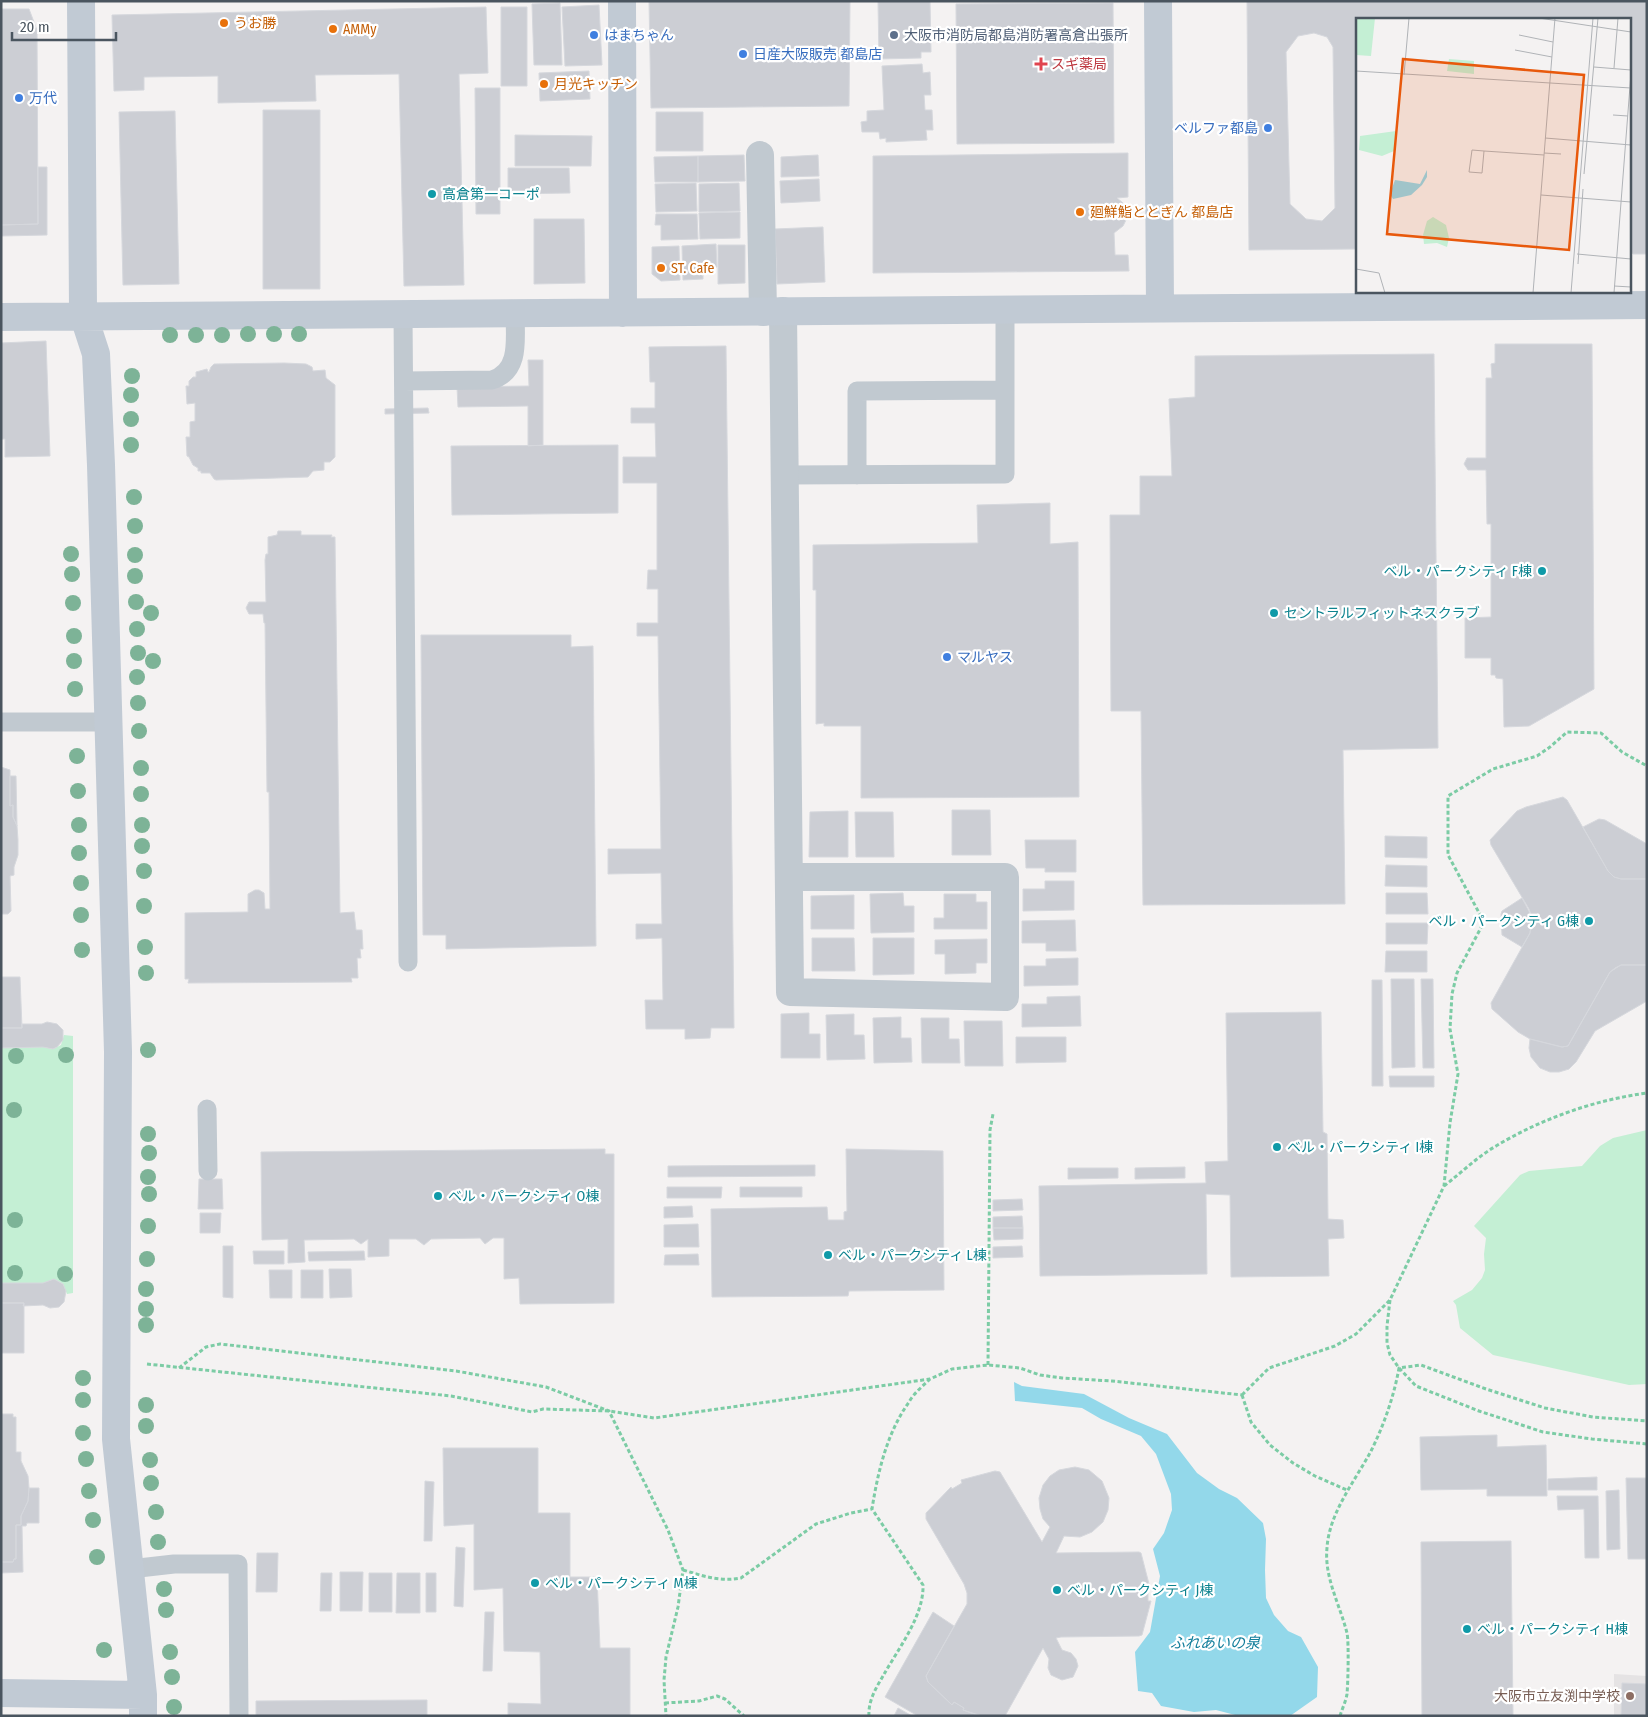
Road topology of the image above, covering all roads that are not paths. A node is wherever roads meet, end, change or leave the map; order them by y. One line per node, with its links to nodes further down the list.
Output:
1 (81, 1): 13 (street)
2 (622, 1): 8 (street)
3 (1158, 1): 6 (street)
4 (760, 155): 9 (street)
5 (1647, 305): 6 (street)
6 (1160, 308): 7 (street)
7 (1005, 310): 9 (street); 15 (lane)
8 (623, 312): 9 (street); 10 (street)
9 (773, 312): 16 (street)
10 (515, 313): 11 (street); 14 (lane)
11 (404, 314): 13 (street); 14 (lane)
12 (1, 317): 13 (street)
13 (84, 317): 19 (street)
14 (404, 381): 21 (lane)
15 (1005, 390): 17 (lane); 17 (lane)
16 (785, 475): 17 (lane); 20 (street)
17 (857, 475)
18 (1, 722): 19 (lane)
19 (108, 722): 24 (street)
20 (789, 877): 20 (street)
21 (408, 962)
22 (208, 1109): 23 (lane)
23 (208, 1171)
24 (130, 1569): 26 (street); 27 (lane)
25 (1, 1693): 26 (street)
26 (143, 1705)
27 (239, 1716)

